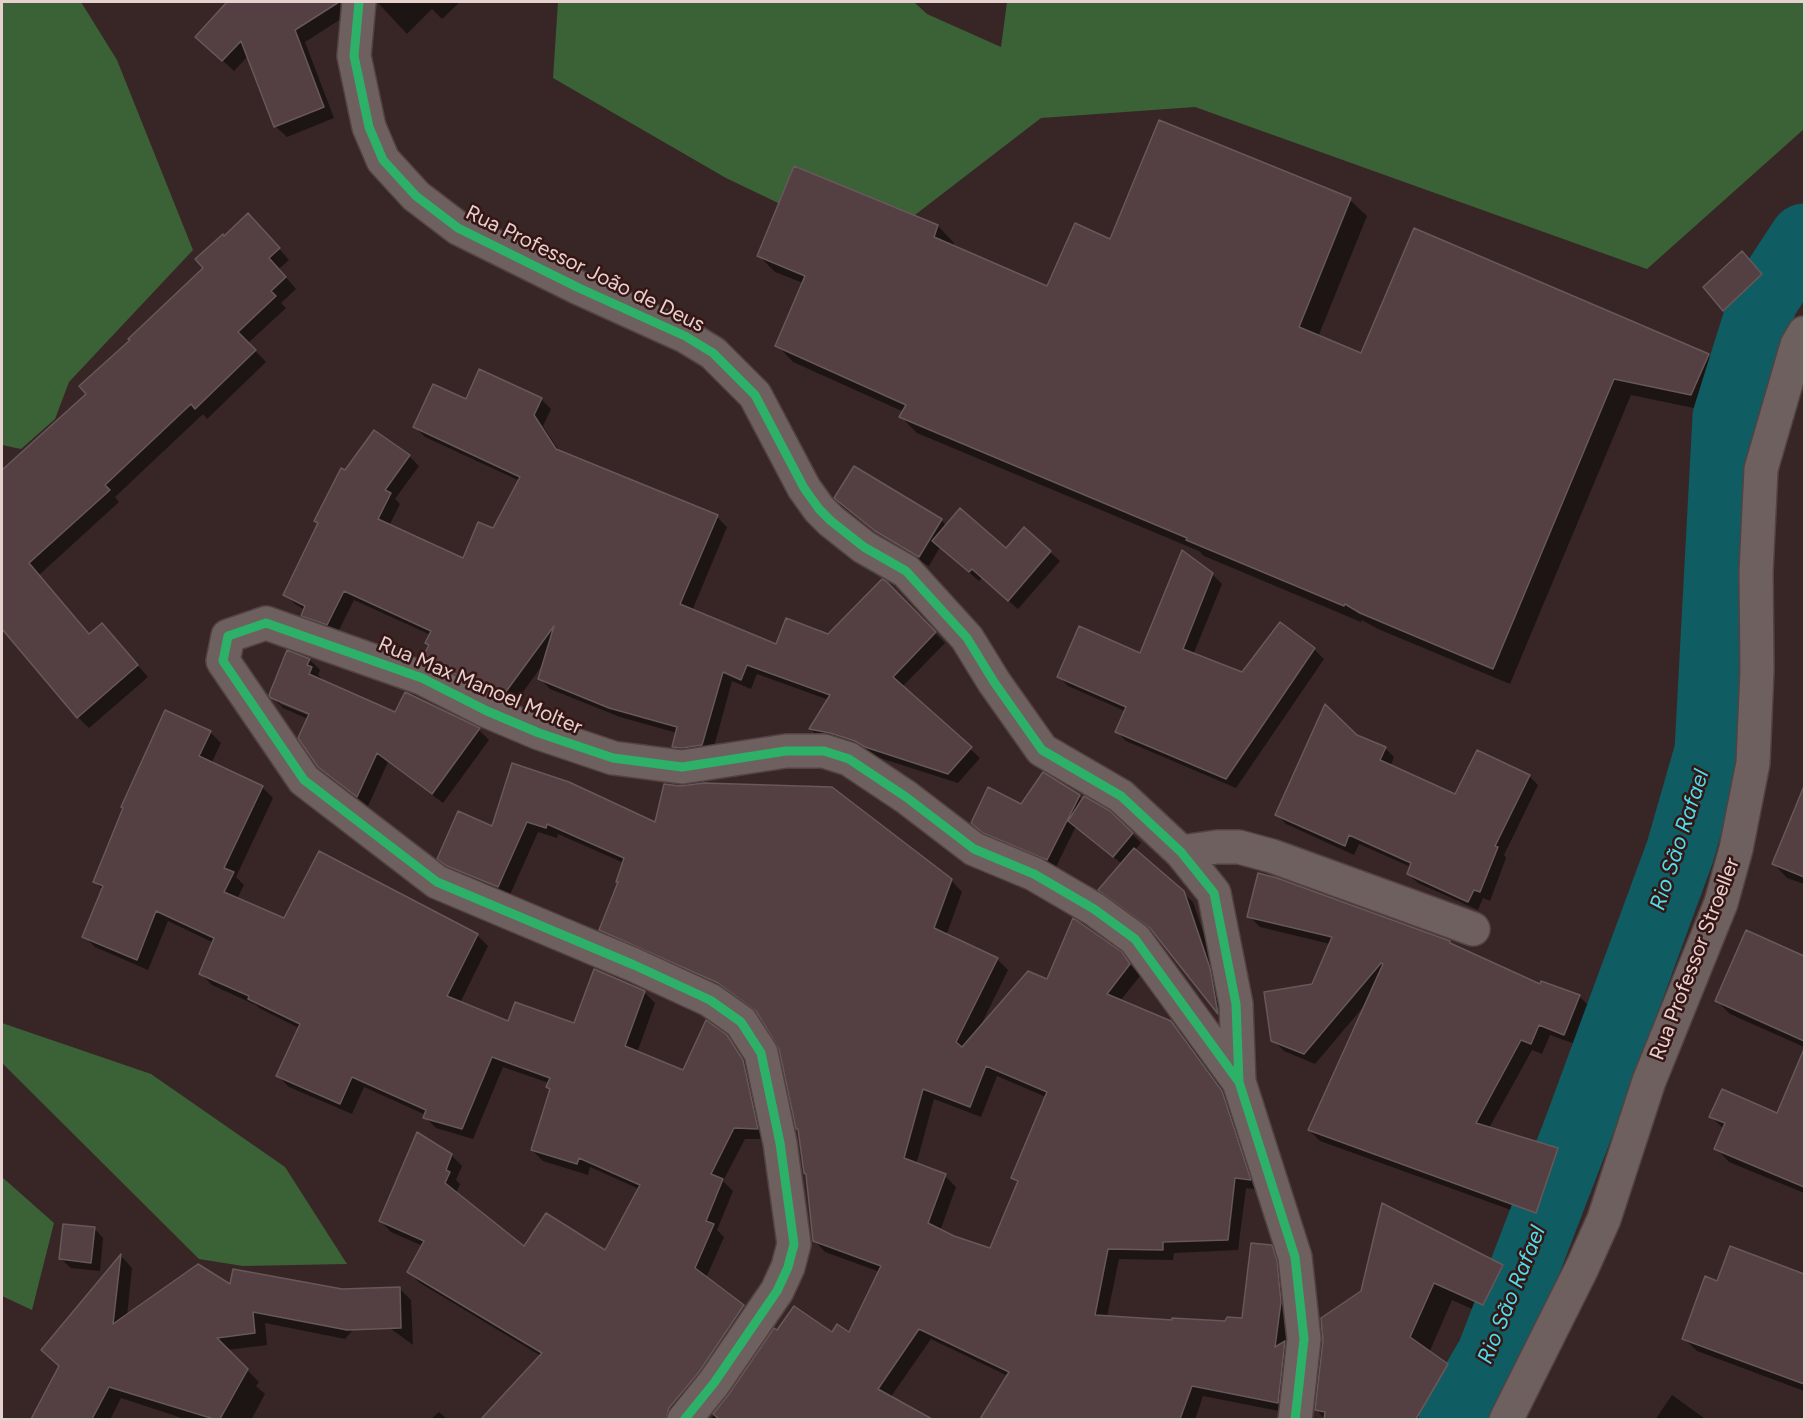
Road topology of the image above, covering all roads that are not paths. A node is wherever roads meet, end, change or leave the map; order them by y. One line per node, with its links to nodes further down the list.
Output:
1 (359, 2): 3 (street, Rua Professor João de Deus)
2 (1804, 333): 8 (street, Rua Professor Stroeller)
3 (1181, 852): 4 (street); 5 (street, Rua Professor João de Deus)
4 (1473, 929)
5 (1239, 1082): 6 (street, Rua Max Manoel Molter); 7 (street, Rua Professor João de Deus)
6 (684, 1419)
7 (1295, 1419)
8 (1506, 1419)

